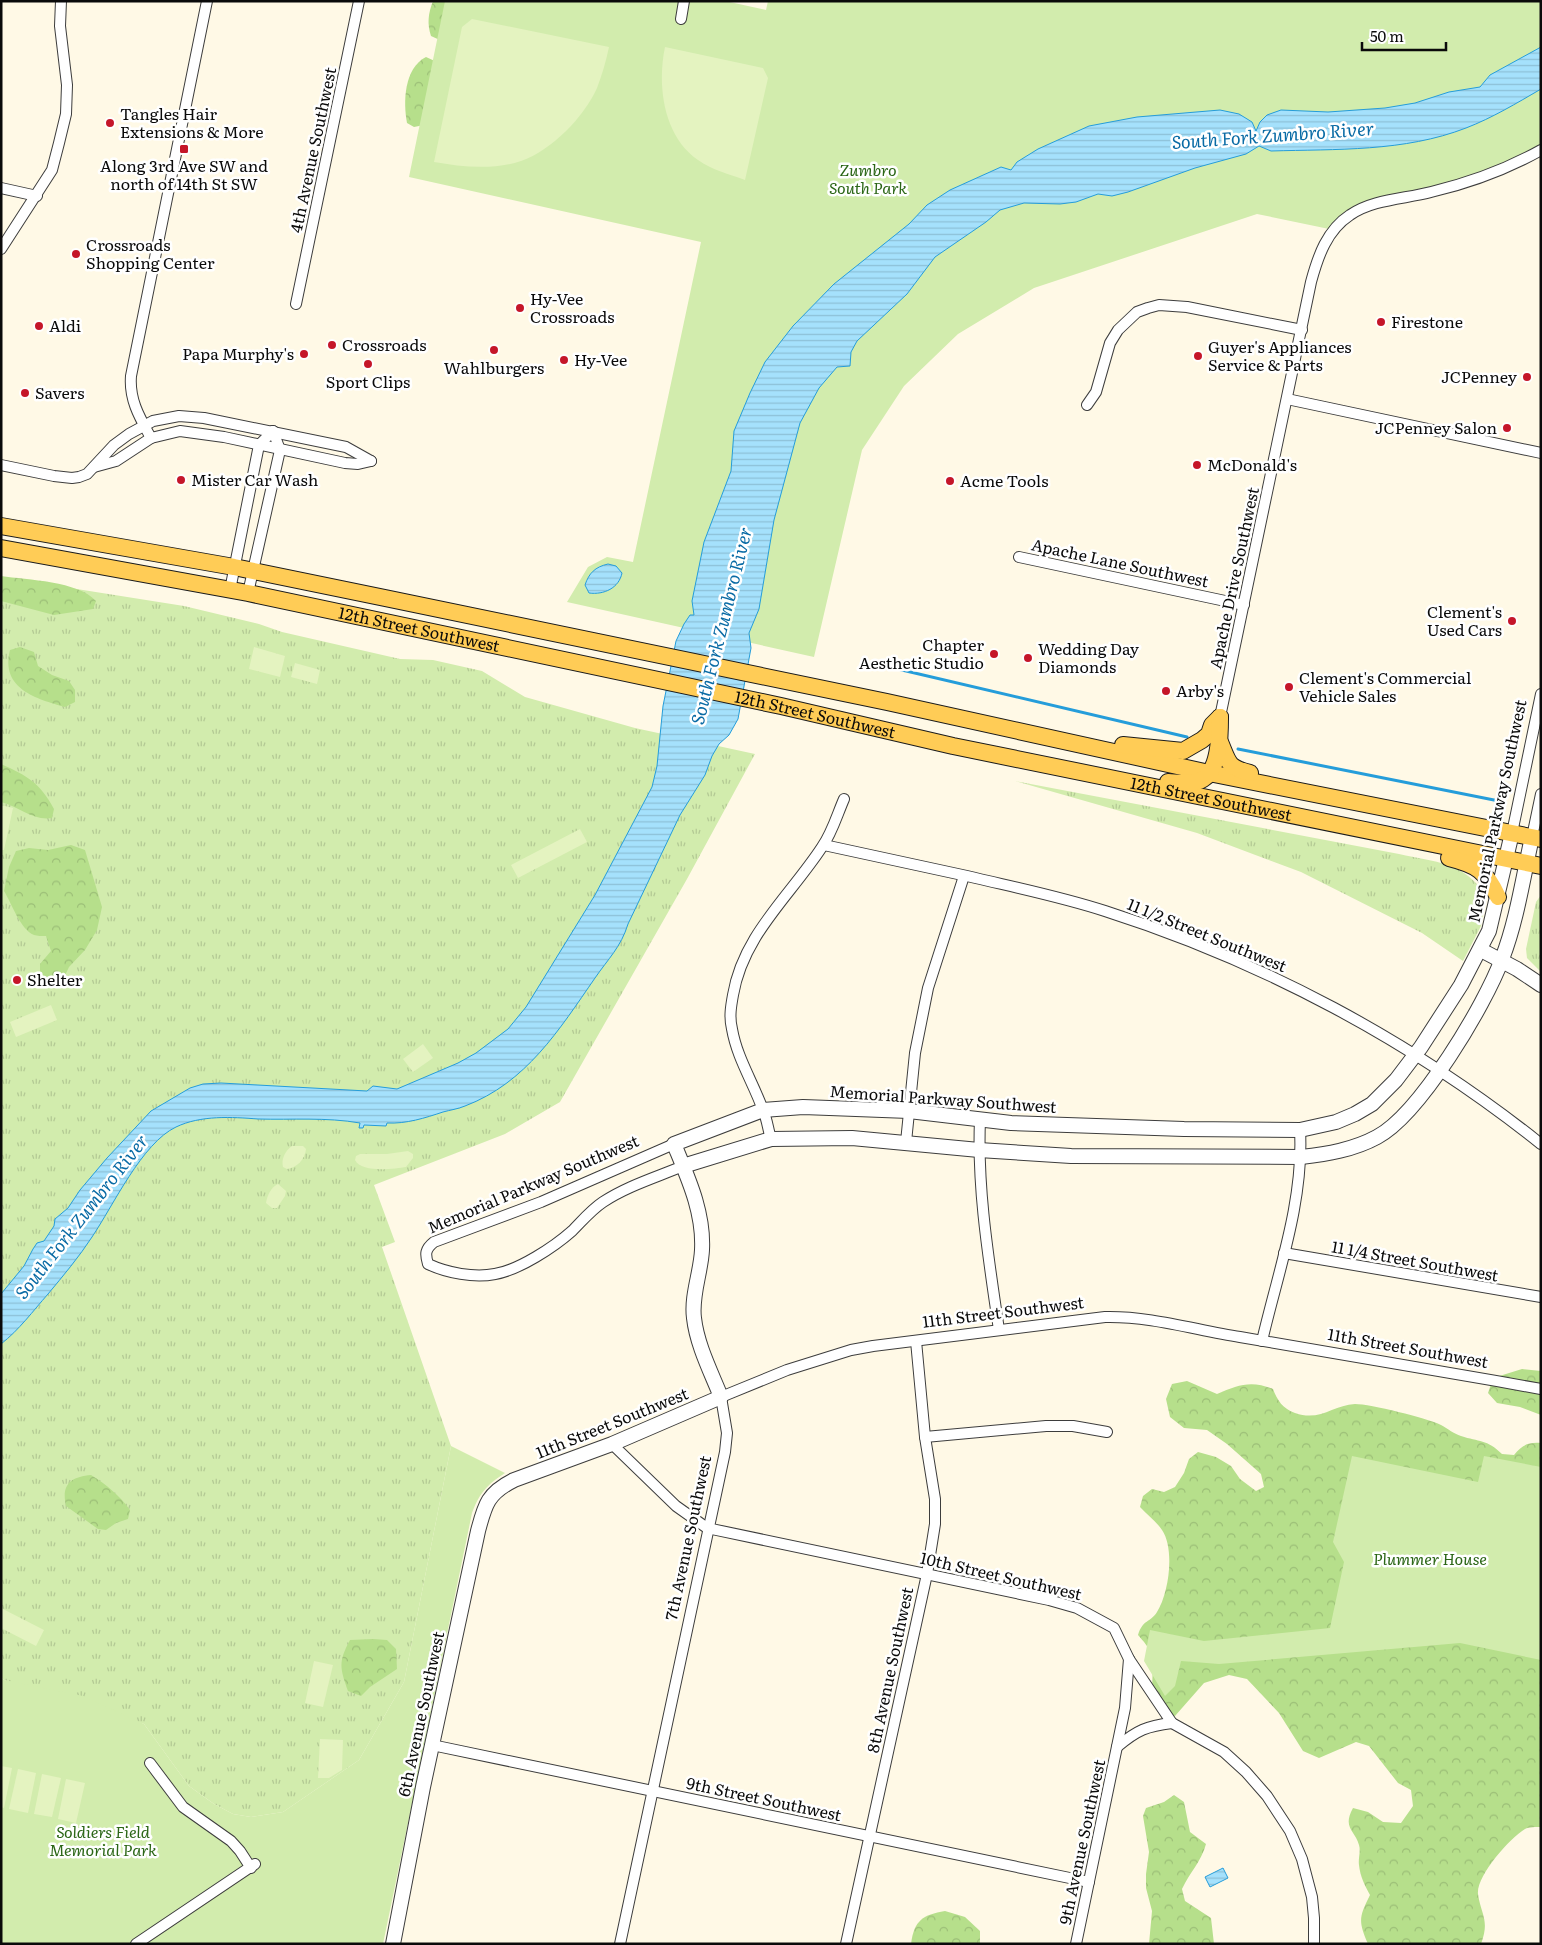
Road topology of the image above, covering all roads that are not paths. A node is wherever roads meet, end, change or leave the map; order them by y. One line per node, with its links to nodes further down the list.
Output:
1 (61, 1): 8 (street)
2 (207, 1): 14 (street)
3 (360, 1): 10 (street, 4th Avenue Southwest)
4 (684, 1): 5 (street)
5 (680, 19)
6 (1541, 150): 11 (street, Apache Drive Southwest)
7 (1, 188): 8 (street)
8 (37, 196): 9 (street)
9 (1, 249)
10 (296, 304)
11 (1302, 330): 12 (street, Apache Drive Southwest); 13 (street)
12 (1288, 399): 19 (street); 29 (street, Apache Drive Southwest)
13 (1087, 406)
14 (144, 425): 15 (street); 16 (street); 21 (street)
15 (273, 431): 17 (street); 18 (street); 18 (street)
16 (151, 438): 17 (street); 21 (street)
17 (259, 445): 18 (street); 25 (street)
18 (280, 450): 26 (street)
19 (1541, 453)
20 (1, 465): 21 (street)
21 (93, 468)
22 (1, 526): 25 (main road, 12th Street Southwest)
23 (1, 548): 27 (main road, 12th Street Southwest)
24 (1019, 557): 29 (street, Apache Lane Southwest)
25 (234, 567): 26 (main road, 12th Street Southwest); 27 (street)
26 (253, 571): 28 (street); 32 (main road, 12th Street Southwest)
27 (230, 590): 28 (main road, 12th Street Southwest)
28 (248, 593): 35 (main road, 12th Street Southwest)
29 (1244, 605): 31 (street, Apache Drive Southwest)
30 (1541, 694): 39 (street, Memorial Parkway Southwest)
31 (1220, 716): 32 (main road); 33 (main road)
32 (1068, 741): 34 (main road, 12th Street Southwest)
33 (1220, 742): 34 (main road); 36 (main road)
34 (1209, 773): 35 (main road); 36 (main road, 12th Street Southwest)
35 (1112, 778): 41 (main road, 12th Street Southwest)
36 (1278, 787): 39 (main road, 12th Street Southwest)
37 (1541, 794): 40 (street, Memorial Parkway Southwest)
38 (844, 799): 42 (street)
39 (1512, 833): 40 (main road, 12th Street Southwest); 43 (street, Memorial Parkway Southwest)
40 (1536, 838): 44 (street, Memorial Parkway Southwest)
41 (1430, 843): 43 (main road, 12th Street Southwest); 46 (main road)
42 (824, 845): 45 (street, 11 1/2 Street Southwest); 52 (street)
43 (1506, 860): 44 (main road, 12th Street Southwest); 46 (street, Memorial Parkway Southwest)
44 (1533, 865): 48 (street, Memorial Parkway Southwest)
45 (964, 876): 50 (street, 11 1/2 Street Southwest); 53 (street)
46 (1498, 897): 47 (street, Memorial Parkway Southwest)
47 (1481, 950): 48 (street); 50 (street, Memorial Parkway Southwest)
48 (1502, 961): 49 (street); 51 (street, Memorial Parkway Southwest)
49 (1541, 986)
50 (1415, 1056): 51 (street, 11 1/2 Street Southwest); 55 (street, Memorial Parkway Southwest)
51 (1440, 1070): 59 (street, 11 1/2 Street Southwest); 61 (street, Memorial Parkway Southwest)
52 (764, 1110): 53 (street, Memorial Parkway Southwest); 56 (street); 58 (street, Memorial Parkway Southwest)
53 (909, 1111): 54 (street, Memorial Parkway Southwest); 57 (street)
54 (980, 1120): 55 (street, Memorial Parkway Southwest); 60 (street)
55 (1300, 1130): 61 (street)
56 (771, 1139): 57 (street, Memorial Parkway Southwest); 62 (street, Memorial Parkway Southwest)
57 (906, 1142): 60 (street, Memorial Parkway Southwest)
58 (674, 1144): 62 (street, 7th Avenue Southwest); 62 (street, Memorial Parkway Southwest)
59 (1541, 1144)
60 (979, 1150): 61 (street, Memorial Parkway Southwest); 65 (street)
61 (1301, 1157): 63 (street)
62 (683, 1166): 69 (street, 7th Avenue Southwest)
63 (1284, 1253): 64 (street, 11 1/4 Street Southwest); 67 (street)
64 (1541, 1297)
65 (999, 1330): 66 (street, 11th Street Southwest); 67 (street, 11th Street Southwest)
66 (916, 1341): 69 (street, 11th Street Southwest); 71 (street, 8th Avenue Southwest)
67 (1262, 1341): 68 (street, 11th Street Southwest)
68 (1541, 1389)
69 (721, 1397): 72 (street, 11th Street Southwest); 74 (street, 7th Avenue Southwest)
70 (1107, 1432): 71 (street)
71 (925, 1437): 75 (street, 8th Avenue Southwest)
72 (612, 1444): 73 (street, 11th Street Southwest); 74 (street, 10th Street Southwest)
73 (492, 1494): 78 (street, 6th Avenue Southwest)
74 (707, 1528): 75 (street, 10th Street Southwest); 81 (street, 7th Avenue Southwest)
75 (926, 1574): 76 (street, 10th Street Southwest); 82 (street, 8th Avenue Southwest)
76 (1129, 1659): 77 (street, 10th Street Southwest); 79 (street, 9th Avenue Southwest)
77 (1172, 1723): 79 (street, 9th Avenue Southwest); 89 (street, 10th Street Southwest)
78 (432, 1744): 81 (street, 9th Street Southwest); 85 (street, 6th Avenue Southwest)
79 (1117, 1747): 83 (street, 9th Avenue Southwest)
80 (150, 1763): 84 (street)
81 (651, 1791): 82 (street, 9th Street Southwest); 86 (street, 7th Avenue Southwest)
82 (869, 1836): 83 (street, 9th Street Southwest); 87 (street, 8th Avenue Southwest)
83 (1089, 1882): 88 (street, 9th Avenue Southwest)
84 (136, 1944)
85 (393, 1944)
86 (620, 1944)
87 (846, 1944)
88 (1076, 1944)
89 (1314, 1944)

